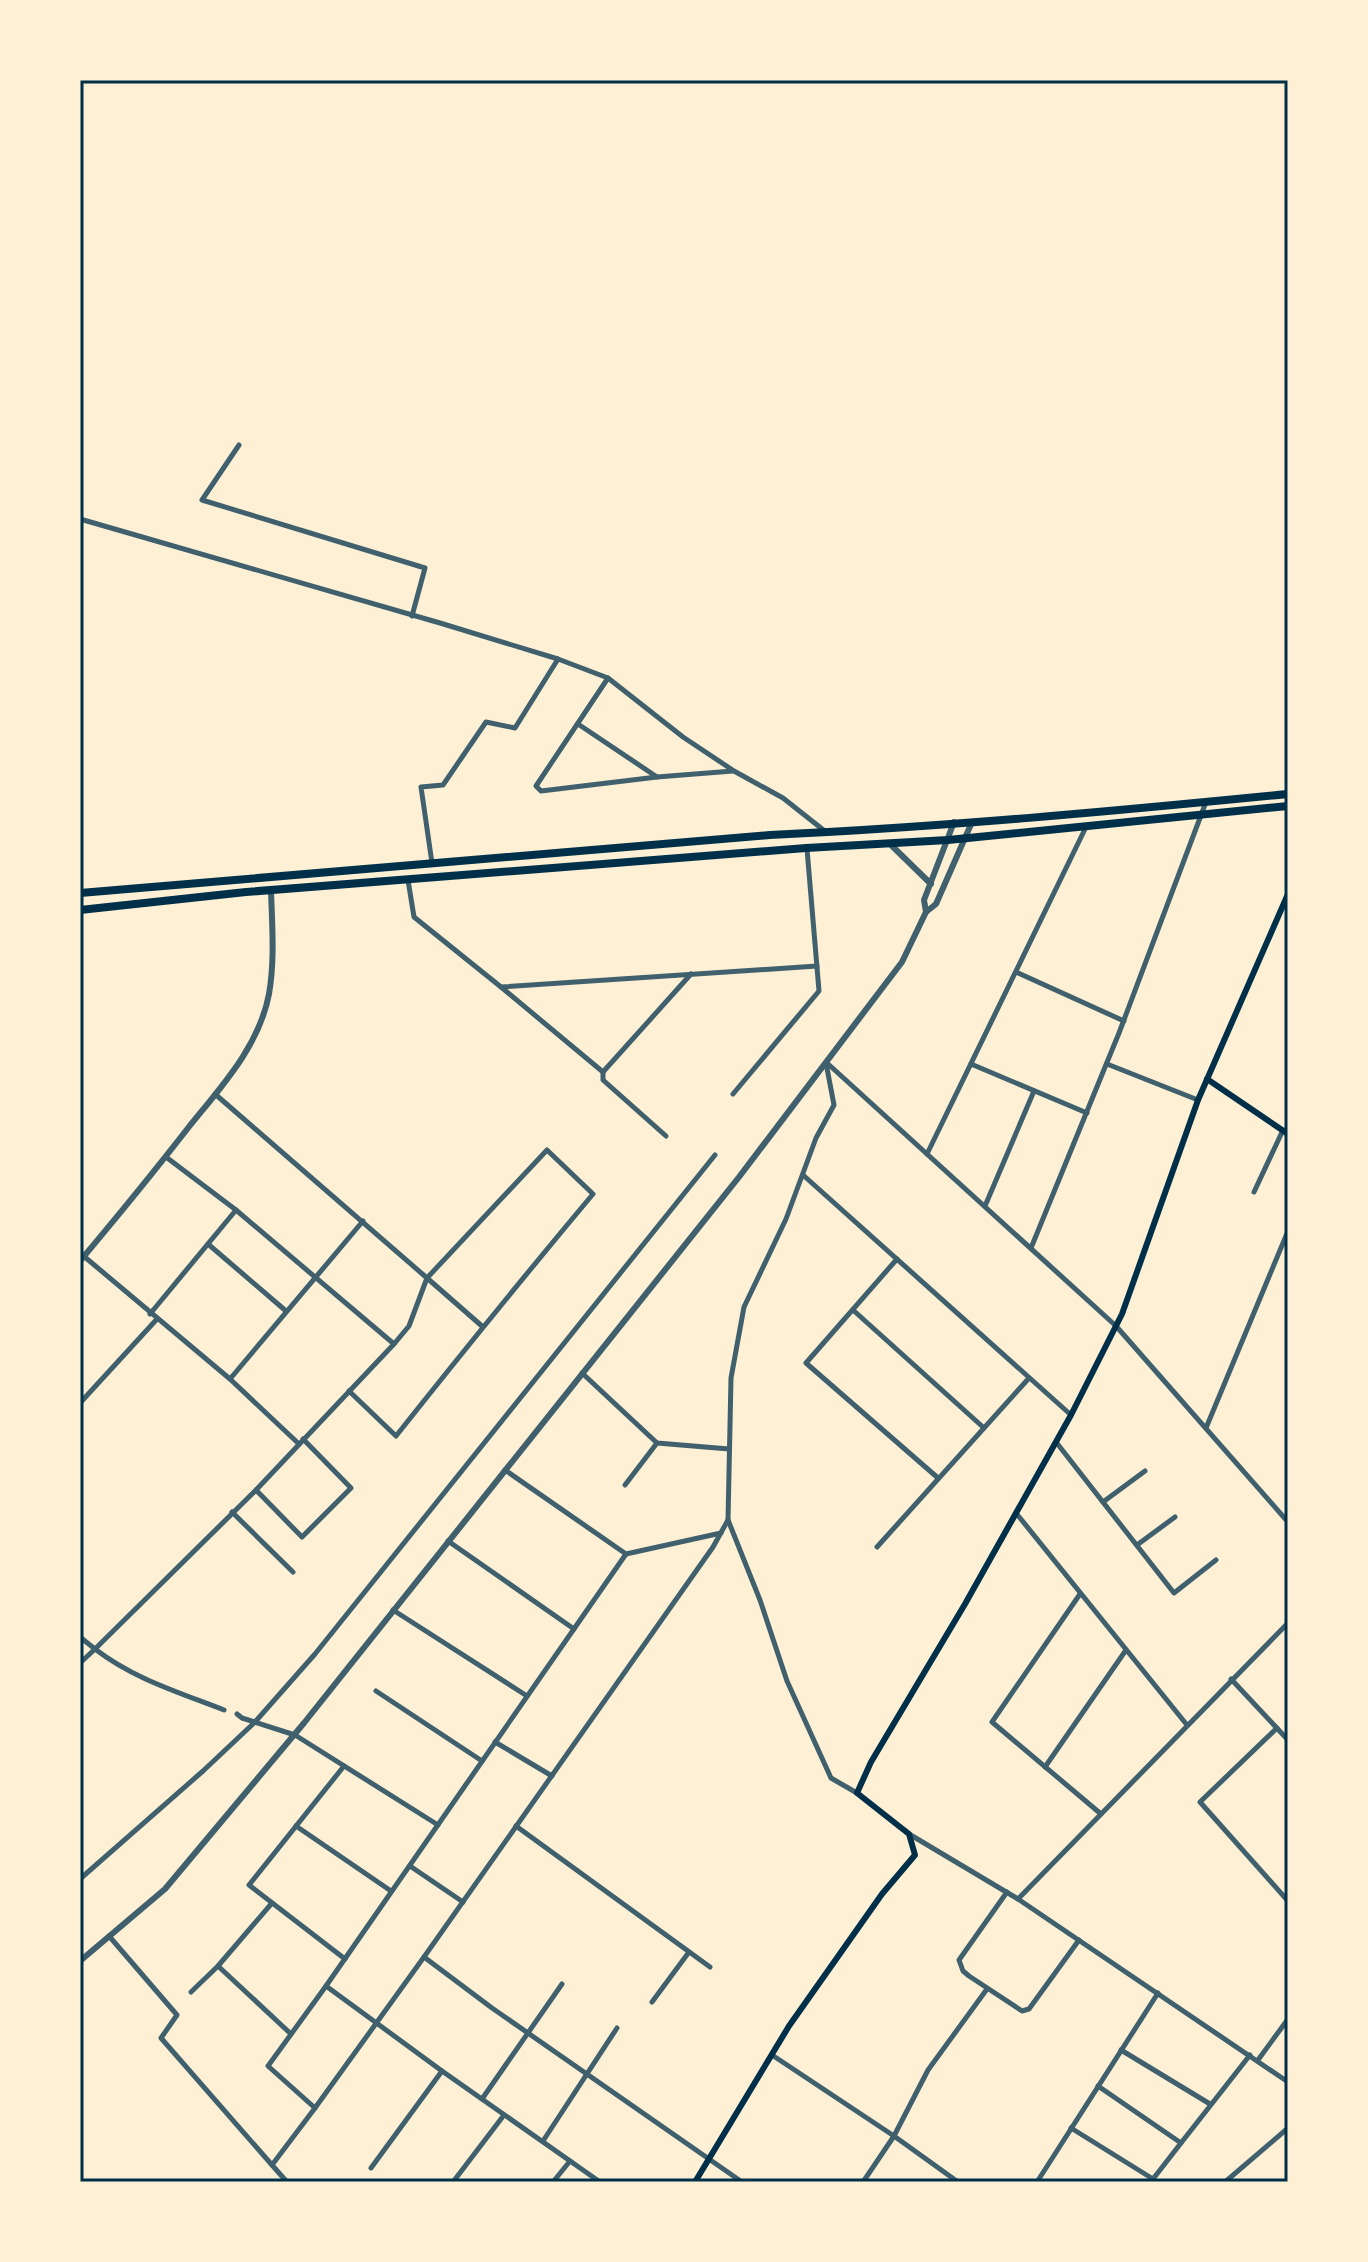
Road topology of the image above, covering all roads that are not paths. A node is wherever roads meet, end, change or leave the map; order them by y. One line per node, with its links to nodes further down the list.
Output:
1 (239, 445): 3 (street)
2 (80, 519): 3 (street)
3 (412, 616): 4 (street)
4 (558, 659): 5 (street); 21 (street)
5 (608, 678): 6 (street); 7 (street)
6 (578, 724): 8 (street); 8 (street)
7 (734, 771): 8 (street); 16 (street)
8 (657, 777)
9 (1288, 794): 10 (highway)
10 (1206, 802): 12 (street); 14 (highway)
11 (1288, 806): 12 (highway)
12 (1202, 814): 15 (highway); 33 (street)
13 (954, 822): 14 (highway); 16 (highway); 18 (street)
14 (972, 822): 17 (street)
15 (1088, 825): 17 (highway); 30 (street)
16 (827, 833): 21 (highway)
17 (966, 838): 18 (highway); 28 (street)
18 (948, 840): 19 (highway); 23 (street)
19 (889, 843): 20 (highway); 23 (street)
20 (806, 848): 22 (highway); 29 (street)
21 (432, 863): 25 (highway)
22 (408, 880): 24 (highway); 32 (street)
23 (931, 884): 28 (street)
24 (271, 890): 27 (highway); 40 (street)
25 (80, 893)
26 (1288, 894): 38 (main road)
27 (80, 910)
28 (926, 912): 34 (street)
29 (817, 966): 31 (street); 41 (street)
30 (1016, 972): 33 (street); 35 (street)
31 (691, 974): 32 (street); 37 (street)
32 (501, 987): 37 (street)
33 (1124, 1021): 36 (street)
34 (826, 1063): 46 (street); 49 (street); 68 (street)
35 (971, 1064): 39 (street); 46 (street)
36 (1107, 1064): 42 (street); 43 (street)
37 (603, 1072): 45 (street)
38 (1207, 1079): 42 (main road); 44 (main road)
39 (1034, 1091): 43 (street); 51 (street)
40 (215, 1094): 48 (street); 53 (street)
41 (733, 1094)
42 (1198, 1100): 65 (main road)
43 (1087, 1113): 56 (street)
44 (1286, 1132): 50 (street)
45 (666, 1136)
46 (927, 1154): 51 (street)
47 (715, 1155): 111 (street)
48 (166, 1157): 52 (street); 57 (street)
49 (803, 1175): 58 (street); 79 (street)
50 (1254, 1192)
51 (985, 1206): 56 (street)
52 (236, 1210): 55 (street); 59 (street)
53 (363, 1221): 59 (street); 60 (street)
54 (1288, 1231): 75 (street)
55 (208, 1244): 62 (street); 63 (street)
56 (1031, 1248): 65 (street)
57 (81, 1257): 63 (street)
58 (897, 1259): 61 (street); 69 (street)
59 (316, 1278): 62 (street); 67 (street)
60 (427, 1278): 66 (street); 66 (street); 67 (street)
61 (853, 1310): 74 (street); 82 (street)
62 (286, 1311): 70 (street)
63 (150, 1314): 64 (street)
64 (157, 1319): 70 (street); 72 (street)
65 (1116, 1326): 73 (main road); 75 (street)
66 (483, 1327): 71 (street)
67 (394, 1344): 71 (street)
68 (582, 1373): 78 (street); 80 (street)
69 (1029, 1378): 73 (street); 74 (street)
70 (230, 1379): 76 (street)
71 (349, 1391): 76 (street)
72 (80, 1403)
73 (1071, 1415): 77 (main road)
74 (984, 1428): 82 (street)
75 (1206, 1428): 90 (street)
76 (301, 1441): 84 (street); 84 (street)
77 (1056, 1442): 85 (street); 87 (main road)
78 (657, 1443): 79 (street); 83 (street)
79 (729, 1449): 89 (street)
80 (505, 1470): 92 (street); 95 (street)
81 (1145, 1471): 85 (street)
82 (938, 1478): 94 (street)
83 (625, 1485)
84 (256, 1490): 86 (street)
85 (1103, 1502): 93 (street)
86 (232, 1512): 97 (street); 103 (street)
87 (1016, 1513): 98 (street); 121 (main road)
88 (1175, 1517): 93 (street)
89 (728, 1520): 91 (street); 121 (street)
90 (1288, 1522)
91 (721, 1533): 95 (street); 120 (street)
92 (448, 1541): 99 (street); 101 (street)
93 (1137, 1545): 96 (street)
94 (877, 1547)
95 (626, 1554): 101 (street)
96 (1216, 1560)
97 (293, 1572)
98 (1080, 1594): 104 (street); 119 (street)
99 (393, 1610): 108 (street); 114 (street)
100 (1288, 1623): 106 (street)
101 (574, 1629): 108 (street)
102 (80, 1637): 103 (street)
103 (95, 1649): 105 (street); 109 (street)
104 (1126, 1650): 112 (street); 119 (street)
105 (80, 1663)
106 (1231, 1679): 112 (street); 113 (street)
107 (376, 1691): 117 (street)
108 (527, 1696): 116 (street)
109 (224, 1710)
110 (237, 1714): 111 (street)
111 (255, 1722): 114 (street); 128 (street)
112 (1187, 1725): 122 (street)
113 (1277, 1728): 115 (street); 132 (street)
114 (295, 1735): 118 (street); 135 (street)
115 (1288, 1740)
116 (495, 1742): 117 (street); 120 (street)
117 (482, 1761): 123 (street)
118 (344, 1766): 123 (street); 124 (street)
119 (1045, 1767): 122 (street)
120 (552, 1776): 125 (street)
121 (857, 1793): 126 (main road)
122 (1101, 1814): 131 (street)
123 (438, 1825): 127 (street)
124 (296, 1826): 129 (street); 134 (street)
125 (516, 1826): 133 (street); 137 (street)
126 (909, 1834): 130 (street); 155 (main road)
127 (410, 1866): 129 (street); 133 (street)
128 (80, 1879)
129 (391, 1891): 139 (street)
130 (1007, 1892): 131 (street); 145 (street)
131 (1018, 1899): 136 (street)
132 (1288, 1901)
133 (463, 1902): 138 (street)
134 (272, 1903): 139 (street); 141 (street)
135 (109, 1936): 140 (street); 173 (street)
136 (1079, 1940): 145 (street); 147 (street)
137 (689, 1952): 142 (street); 148 (street)
138 (424, 1957): 150 (street); 152 (street)
139 (345, 1959): 144 (street)
140 (80, 1961)
141 (218, 1966): 146 (street); 153 (street)
142 (710, 1967)
143 (562, 1984): 152 (street)
144 (326, 1986): 150 (street); 153 (street)
145 (987, 1989): 168 (street)
146 (191, 1992)
147 (1158, 1993): 154 (street); 156 (street)
148 (652, 2002)
149 (1288, 2019): 157 (street)
150 (376, 2022): 158 (street); 164 (street)
151 (617, 2028): 159 (street)
152 (528, 2033): 159 (street); 162 (street)
153 (291, 2034): 164 (street)
154 (1121, 2050): 161 (street); 163 (street)
155 (772, 2055): 168 (street); 171 (main road)
156 (1250, 2055): 157 (street); 163 (street)
157 (1258, 2060): 160 (street)
158 (442, 2071): 162 (street); 174 (street)
159 (587, 2074): 169 (street); 171 (street)
160 (1288, 2082)
161 (1098, 2086): 166 (street); 170 (street)
162 (482, 2099): 165 (street)
163 (1210, 2104): 170 (street)
164 (315, 2108): 173 (street)
165 (504, 2115): 169 (street); 176 (street)
166 (1071, 2128): 170 (street); 183 (street)
167 (1288, 2128): 184 (street)
168 (894, 2136): 181 (street); 182 (street)
169 (543, 2141): 172 (street)
170 (1181, 2143)
171 (710, 2159): 179 (main road); 180 (street)
172 (570, 2161): 177 (street); 178 (street)
173 (272, 2165): 175 (street)
174 (371, 2168)
175 (287, 2182)
176 (453, 2182)
177 (553, 2182)
178 (600, 2182)
179 (695, 2182)
180 (742, 2182)
181 (863, 2182)
182 (958, 2182)
183 (1037, 2182)
184 (1225, 2182)

